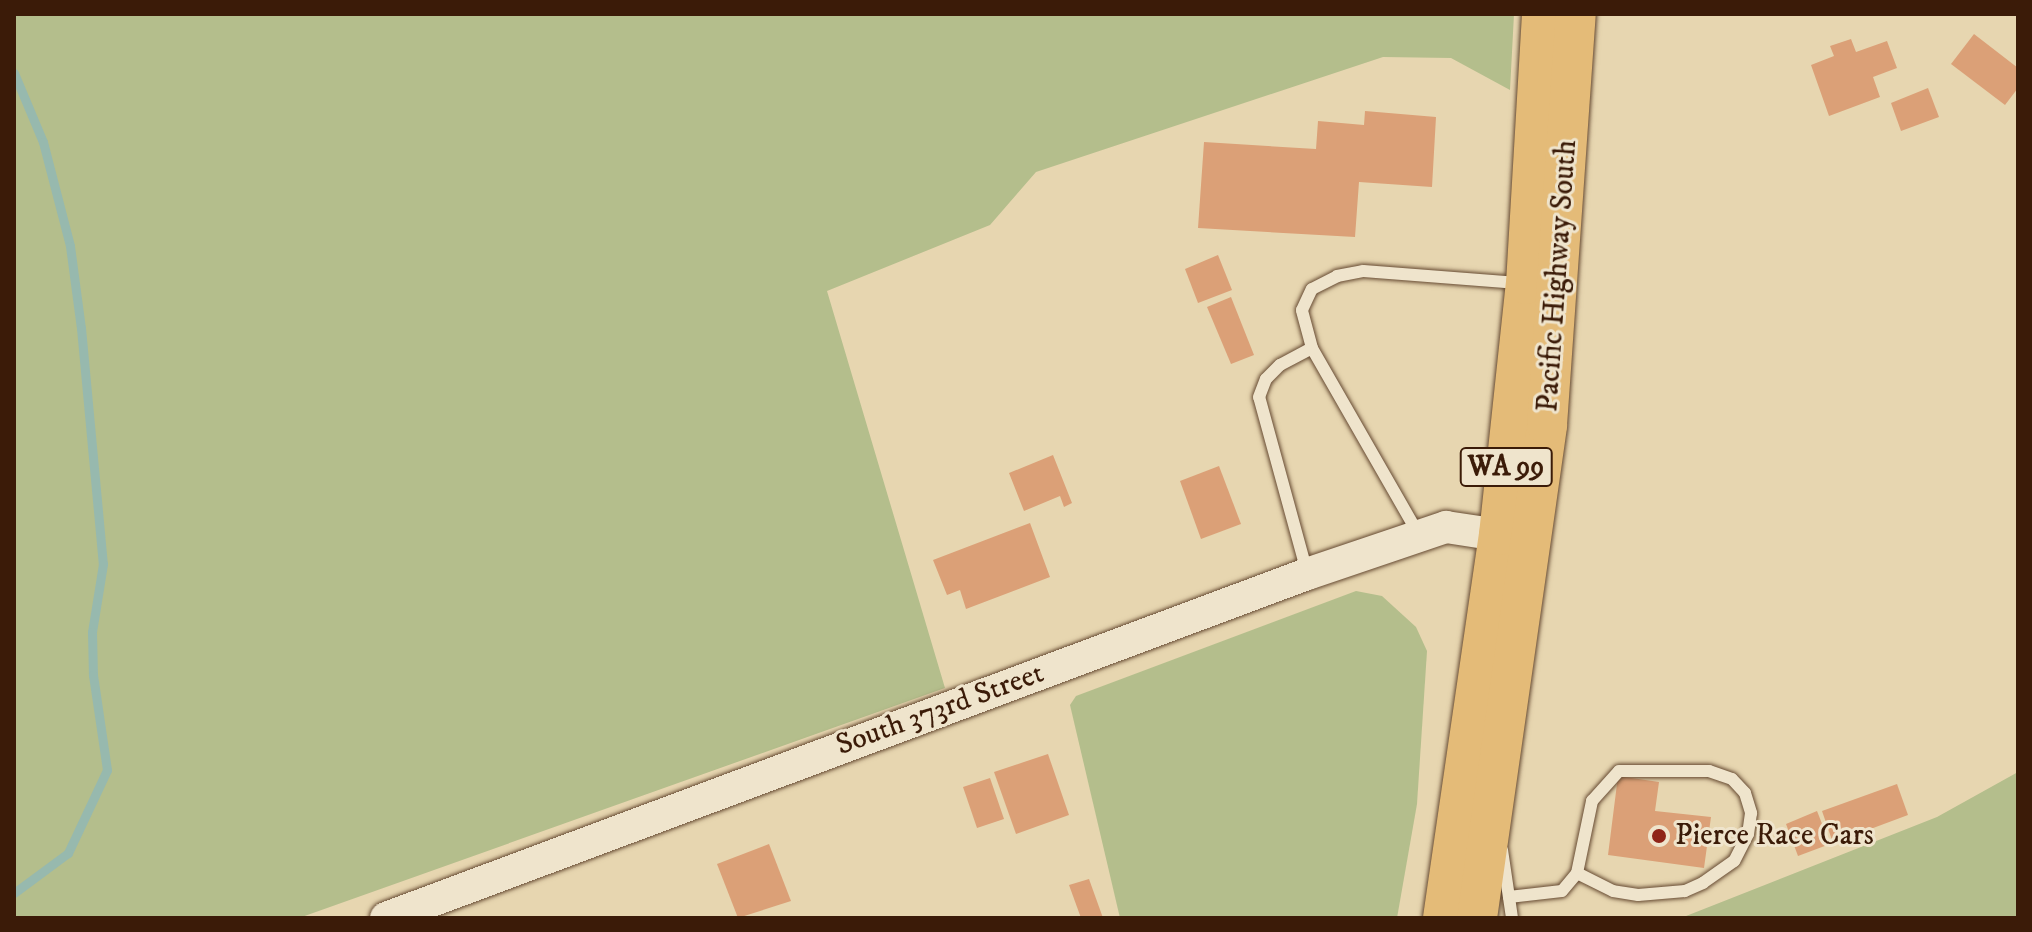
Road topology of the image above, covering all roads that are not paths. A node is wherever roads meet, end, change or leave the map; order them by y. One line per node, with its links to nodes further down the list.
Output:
1 (1542, 14): 3 (main road, Pacific Highway South / WA 99)
2 (1576, 14): 9 (main road, Pacific Highway South / WA 99)
3 (1526, 284): 4 (lane); 5 (main road, Pacific Highway South / WA 99)
4 (1312, 348): 6 (lane); 7 (lane)
5 (1499, 535): 6 (street, South 373rd Street); 11 (main road, Pacific Highway South / WA 99)
6 (1420, 537): 7 (street, South 373rd Street)
7 (1307, 574): 10 (street, South 373rd Street)
8 (1577, 873): 8 (lane); 9 (lane)
9 (1493, 908): 12 (lane)
10 (386, 918)
11 (1443, 918)
12 (1512, 918)

